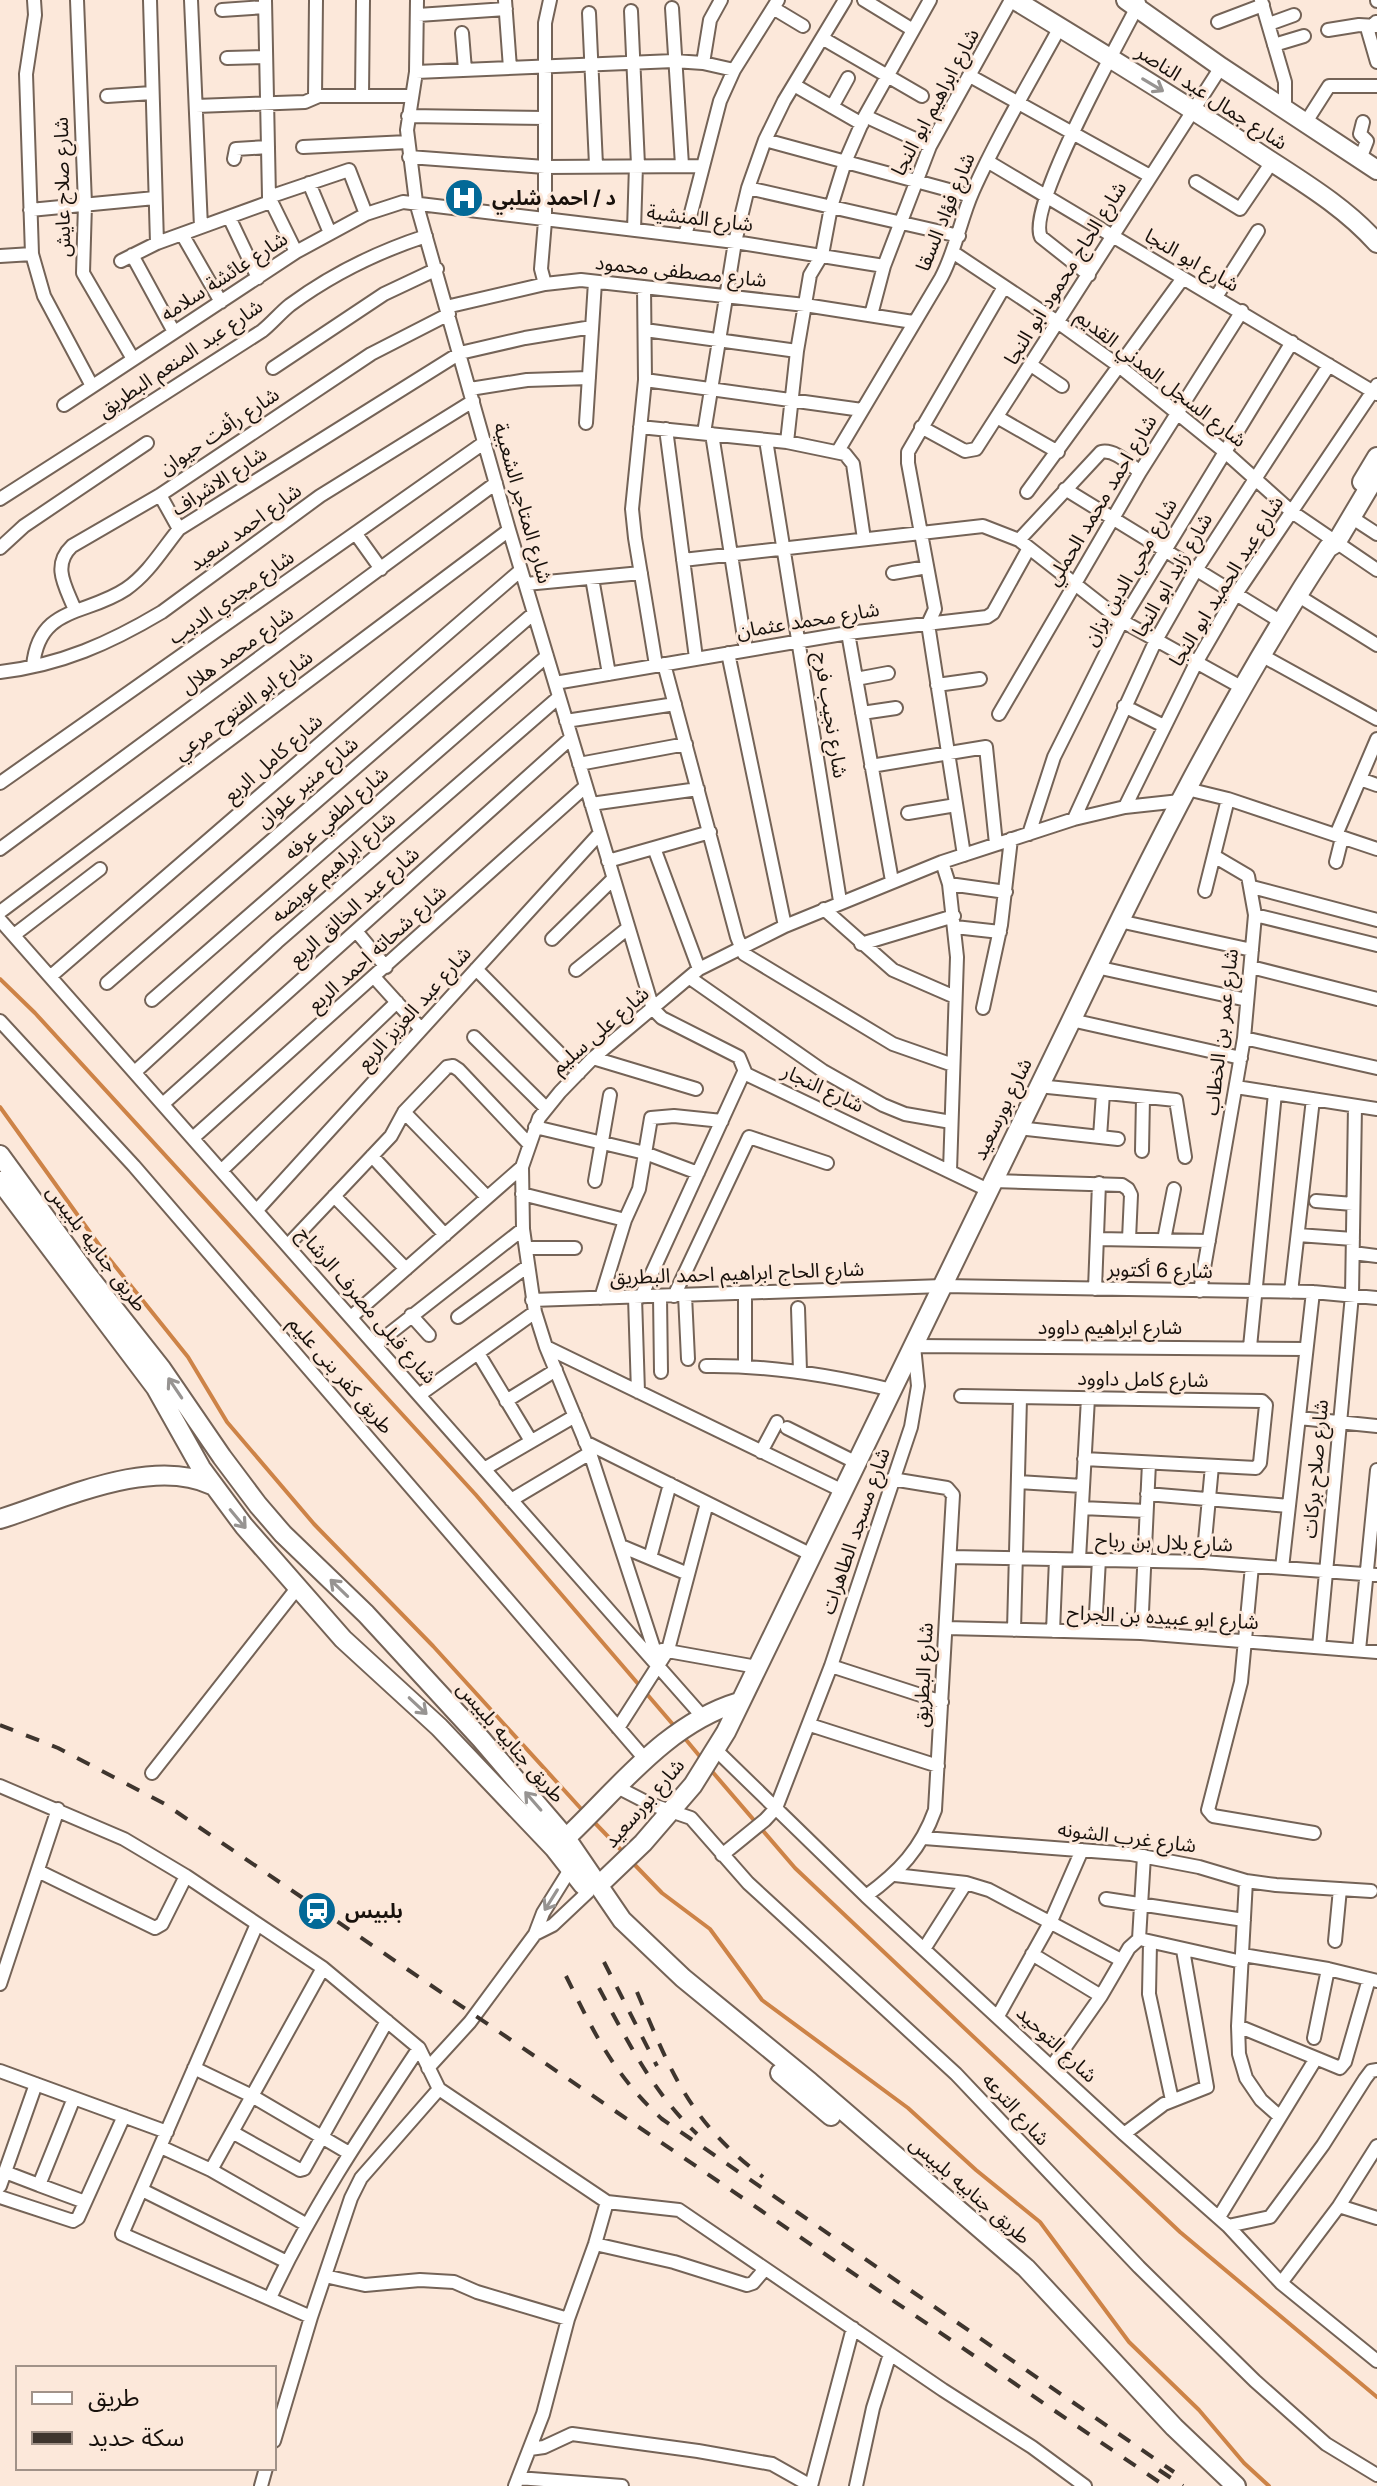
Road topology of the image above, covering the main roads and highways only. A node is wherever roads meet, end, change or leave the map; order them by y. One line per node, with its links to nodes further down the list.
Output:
1 (1013, 0): 4 (main road, شارع جمال عبد الناصر, one-way to 4)
2 (1135, 2): 3 (main road, شارع جمال عبد الناصر)
3 (1377, 170)
4 (1377, 243)
5 (1377, 457): 7 (main road, شارع بورسعيد)
6 (1377, 474): 7 (main road, شارع بورسعيد)
7 (1331, 543): 16 (main road, شارع بورسعيد)
8 (0, 1155): 10 (main road, طريق جنابيه بلبيس, one-way to 8)
9 (0, 1181): 11 (main road, طريق جنابيه بلبيس)
10 (222, 1457): 11 (main road); 14 (main road, طريق جنابيه بلبيس, one-way to 10)
11 (201, 1468): 12 (main road, طريق جنابيه بلبيس)
12 (212, 1485): 13 (main road); 15 (main road, طريق جنابيه بلبيس, one-way to 15)
13 (0, 1519)
14 (366, 1614): 15 (main road); 17 (main road, طريق جنابيه بلبيس, one-way to 14)
15 (343, 1639): 18 (main road, طريق جنابيه بلبيس, one-way to 18)
16 (739, 1702): 17 (main road, شارع بورسعيد); 18 (main road, شارع بورسعيد)
17 (570, 1834): 18 (main road, طريق جنابيه بلبيس)
18 (599, 1884): 19 (main road, طريق جنابيه بلبيس)
19 (1236, 2486)

